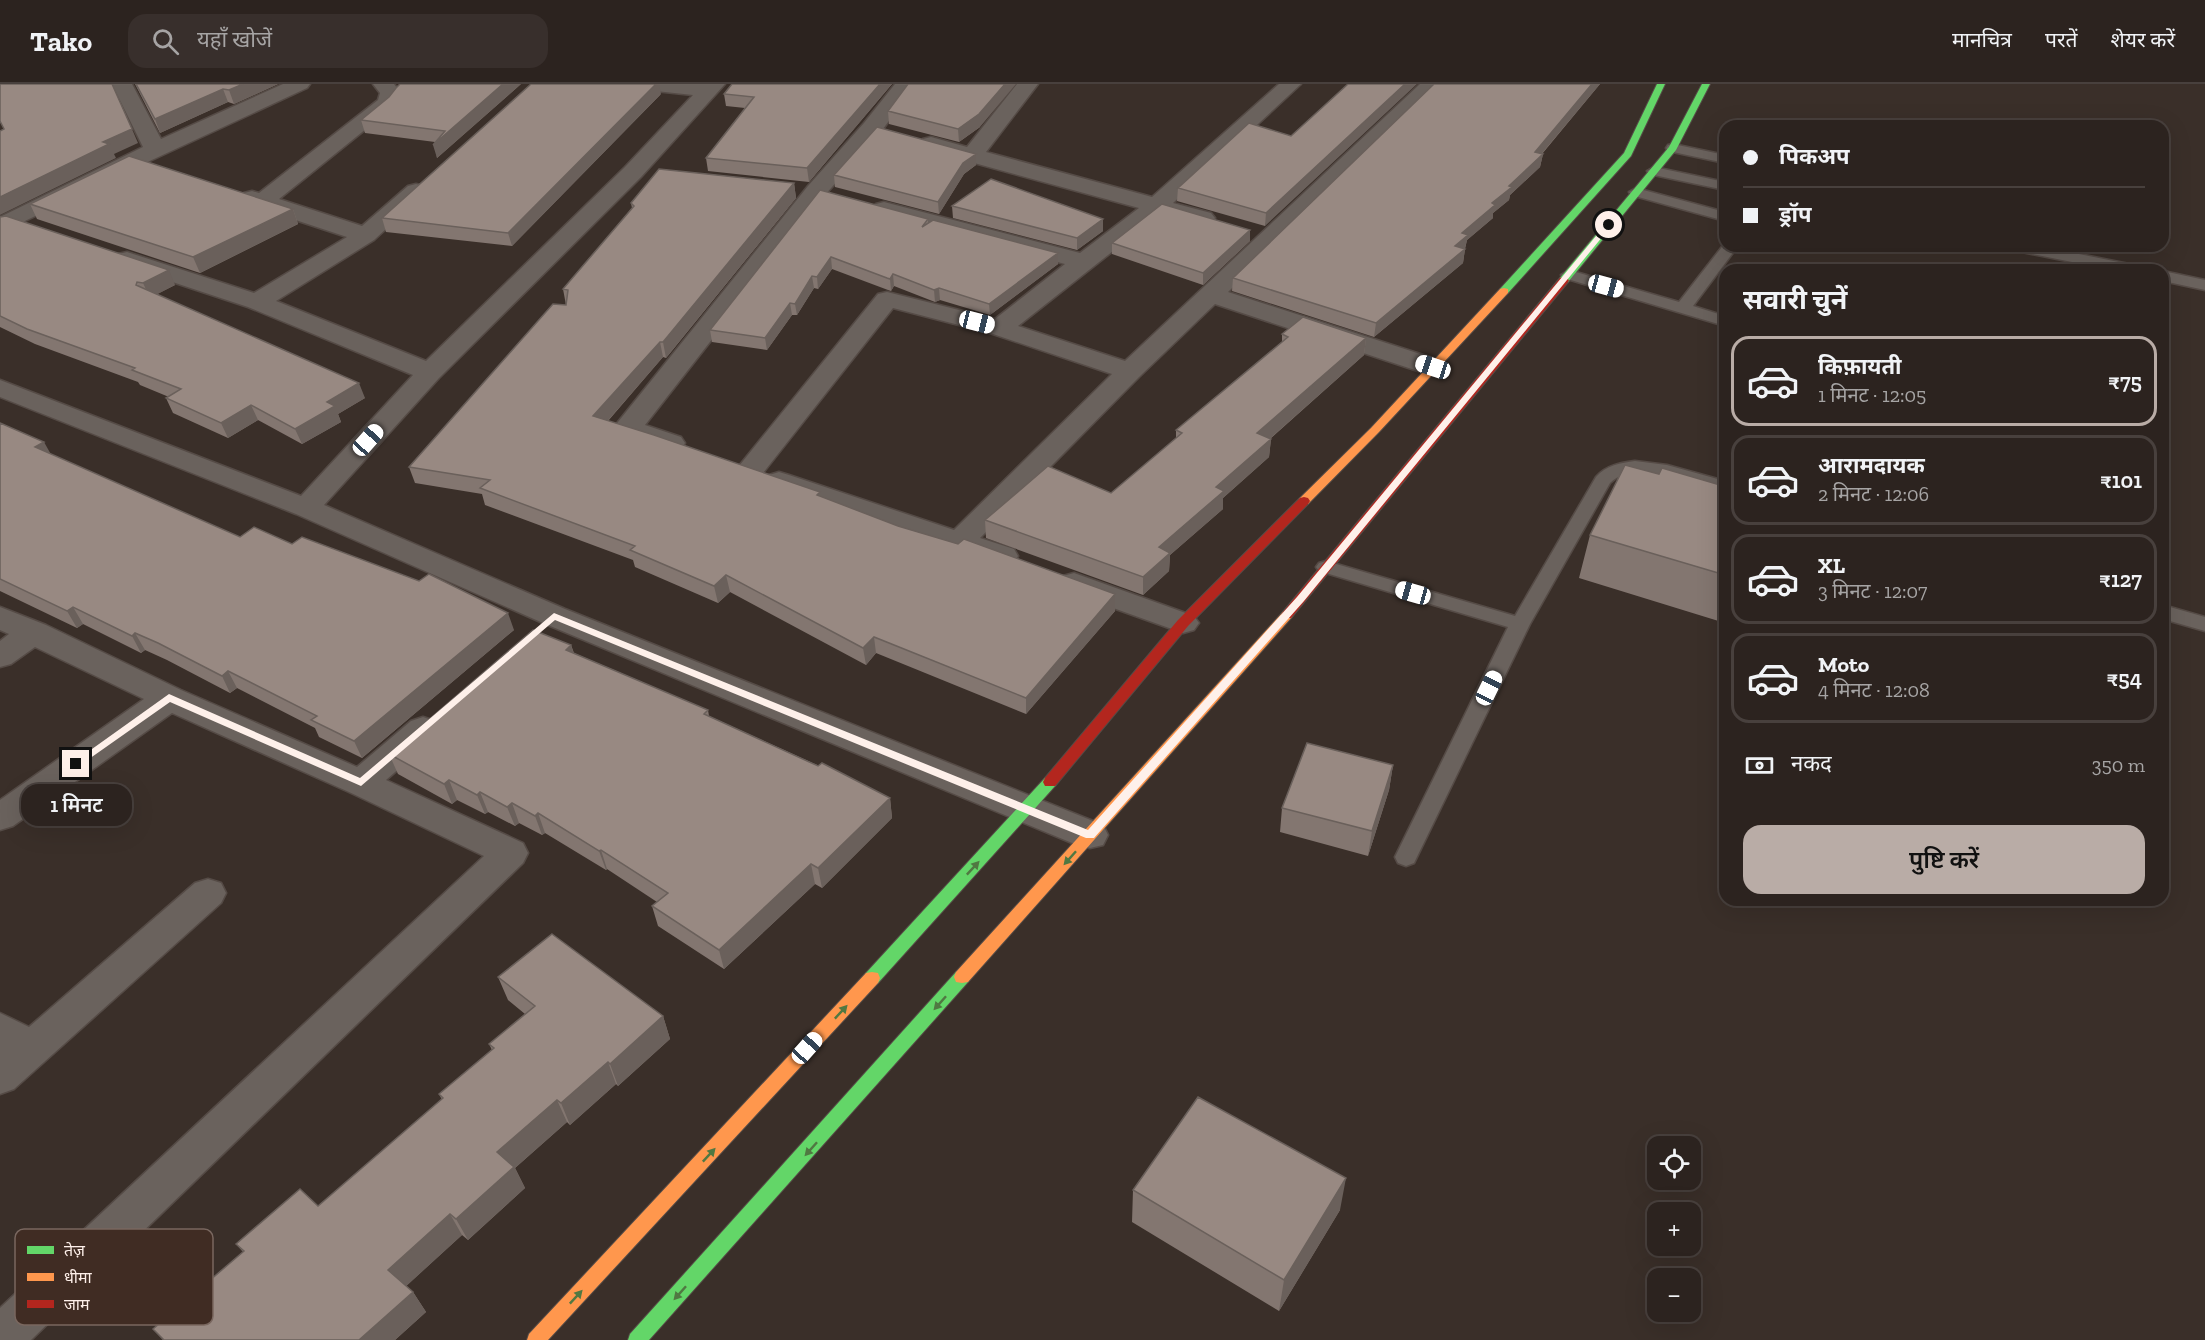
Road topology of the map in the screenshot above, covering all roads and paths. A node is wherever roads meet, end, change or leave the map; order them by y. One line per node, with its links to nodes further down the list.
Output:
1 (122, 84): 16 (street)
2 (300, 84): 16 (street)
3 (383, 84): 23 (street)
4 (646, 84): 11 (street)
5 (906, 84): 12 (street)
6 (1028, 84): 14 (street)
7 (1291, 84): 24 (street)
8 (1432, 84): 38 (street)
9 (1661, 84): 43 (street)
10 (1706, 84): 13 (street)
11 (711, 88): 44 (street)
12 (890, 133): 14 (street); 22 (street)
13 (1673, 148): 15 (lane); 17 (street)
14 (972, 155): 24 (street)
15 (1719, 158)
16 (160, 160): 26 (street)
17 (1654, 171): 19 (lane); 21 (street)
18 (429, 179): 29 (street)
19 (1719, 185)
20 (230, 191): 23 (street)
21 (1636, 192): 25 (lane); 35 (street)
22 (827, 195): 33 (street); 47 (street)
23 (263, 201): 29 (street)
24 (1157, 205): 27 (street); 33 (street)
25 (1719, 215)
26 (6, 223): 28 (street)
27 (1224, 224)
28 (45, 232)
29 (366, 235): 39 (street)
30 (100, 250): 39 (street)
31 (1726, 252): 40 (lane)
32 (2046, 252): 34 (lane)
33 (1084, 262): 42 (street)
34 (2105, 264)
35 (1569, 275): 40 (lane); 51 (street)
36 (2169, 277): 37 (lane)
37 (2205, 285)
38 (1213, 295): 43 (street); 45 (street)
39 (257, 303): 44 (street)
40 (1684, 307): 41 (lane)
41 (1719, 319)
42 (999, 328): 45 (street); 50 (street)
43 (1433, 367): 55 (street)
44 (430, 372): 49 (street)
45 (1130, 372): 50 (street)
46 (8, 399): 49 (street)
47 (694, 452)
48 (1719, 485): 56 (lane)
49 (306, 508): 53 (street)
50 (960, 541): 55 (street)
51 (1326, 567): 56 (lane); 66 (street)
52 (2169, 614): 57 (lane)
53 (554, 616): 59 (street); 64 (street)
54 (0, 617): 58 (street)
55 (1183, 623): 64 (street)
56 (1520, 624): 67 (lane)
57 (2205, 624)
58 (34, 633): 60 (street); 61 (street)
59 (527, 639)
60 (0, 656)
61 (169, 698): 63 (street); 65 (street)
62 (448, 707): 63 (street)
63 (361, 783): 71 (street)
64 (1027, 809): 66 (street); 74 (street, one-way to 64)
65 (0, 817)
66 (1090, 835): 75 (street, one-way to 75)
67 (1406, 857)
68 (208, 893): 69 (street)
69 (16, 1039): 70 (street)
70 (0, 1077)
71 (115, 1229)
72 (15, 1324): 73 (street)
73 (0, 1338)
74 (536, 1340)
75 (637, 1340)

